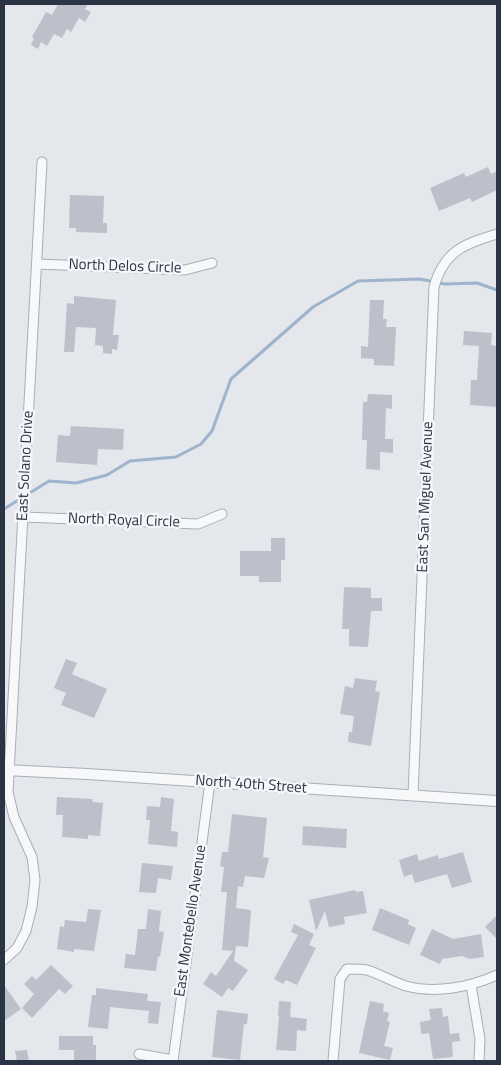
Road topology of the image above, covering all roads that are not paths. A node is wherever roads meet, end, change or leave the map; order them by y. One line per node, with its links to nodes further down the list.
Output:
1 (42, 162): 4 (street, East Solano Drive)
2 (497, 234): 9 (street, East San Miguel Avenue)
3 (212, 263): 4 (street, North Delos Circle)
4 (37, 264): 6 (street, East Solano Drive)
5 (222, 514): 6 (street, North Royal Circle)
6 (24, 517): 7 (street, East Solano Drive)
7 (7, 770): 8 (street, North 40th Street); 11 (street)
8 (210, 782): 9 (street, North 40th Street); 15 (street, East Montebello Avenue)
9 (412, 795): 10 (street, North 40th Street)
10 (497, 801)
11 (4, 960)
12 (497, 975): 13 (street)
13 (472, 985): 16 (street); 17 (street)
14 (139, 1054): 15 (street, East Montebello Avenue)
15 (173, 1060)
16 (333, 1061)
17 (479, 1061)

